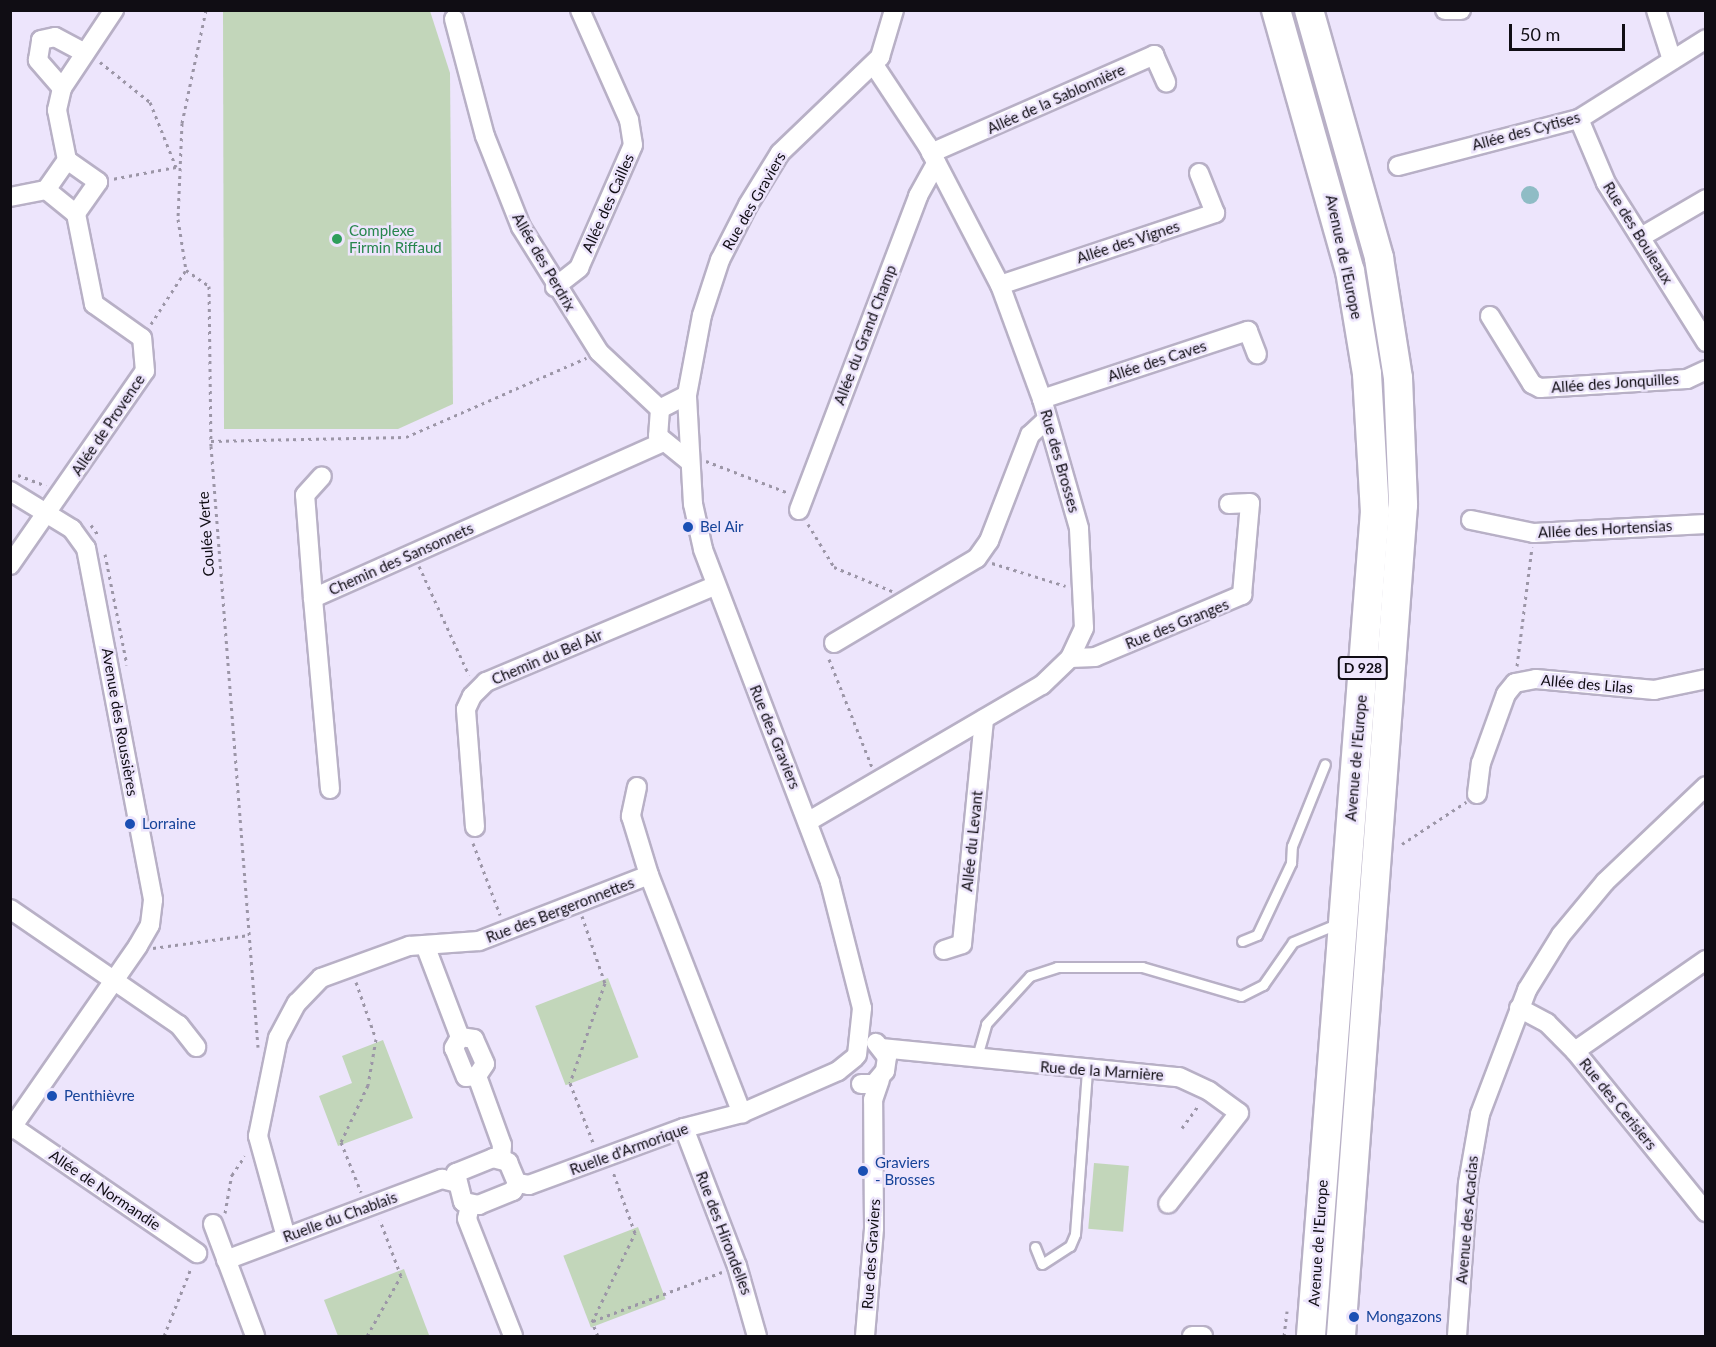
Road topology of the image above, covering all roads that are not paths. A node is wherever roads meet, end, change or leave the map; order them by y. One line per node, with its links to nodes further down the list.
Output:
1 (114, 10): 11 (street)
2 (580, 10): 27 (street, Allée des Cailles)
3 (894, 10): 13 (street, Rue des Graviers)
4 (1276, 10): 61 (main road, Avenue de l'Europe / D 928)
5 (1309, 10): 61 (main road, Avenue de l'Europe / D 928)
6 (1445, 10): 7 (street)
7 (1461, 10)
8 (1656, 10): 12 (street)
9 (453, 15): 27 (street, Allée des Perdrix)
10 (1706, 39): 12 (street, Allée des Cytises)
11 (85, 53): 15 (street); 15 (street)
12 (1672, 60): 16 (street, Allée des Cytises)
13 (874, 64): 17 (street, Rue des Brosses); 32 (street, Rue des Graviers)
14 (1166, 82): 17 (street, Allée de la Sablonnière)
15 (62, 88): 18 (street)
16 (1579, 119): 19 (street, Allée des Cytises); 25 (street, Rue des Bouleaux)
17 (934, 158): 26 (street, Rue des Brosses); 40 (street, Allée du Grand Champ)
18 (67, 160): 21 (street); 24 (street)
19 (1398, 166)
20 (1199, 173): 26 (street, Allée des Vignes)
21 (46, 190): 22 (street); 24 (street)
22 (10, 197)
23 (1706, 199): 25 (street)
24 (76, 214): 42 (street, Allée de Provence)
25 (1641, 237): 29 (street, Rue des Bouleaux)
26 (999, 285): 33 (street, Rue des Brosses)
27 (555, 287): 34 (street, Allée des Perdrix)
28 (1490, 316): 31 (street, Allée des Jonquilles)
29 (1706, 342)
30 (1257, 354): 33 (street, Allée des Caves)
31 (1706, 370)
32 (687, 395): 34 (street); 37 (street, Rue des Graviers)
33 (1042, 399): 35 (street, Rue des Brosses)
34 (660, 409): 36 (street)
35 (1047, 419): 48 (street); 49 (street, Rue des Brosses)
36 (663, 442): 37 (street); 47 (street, Chemin des Sansonnets)
37 (689, 461): 46 (street, Rue des Graviers)
38 (322, 476): 47 (street)
39 (10, 491): 42 (street, Avenue des Roussières)
40 (801, 504)
41 (1229, 504): 49 (street, Rue des Granges)
42 (48, 512): 45 (street, Allée de Provence); 66 (street, Avenue des Roussières)
43 (1471, 520): 44 (street, Allée des Hortensias)
44 (1706, 524)
45 (10, 565)
46 (714, 586): 57 (street, Rue des Graviers); 58 (street, Chemin du Bel Air)
47 (313, 598): 55 (street, Chemin des Sansonnets)
48 (834, 643)
49 (1070, 658): 51 (street, Rue des Brosses)
50 (1706, 679): 56 (street, Allée des Lilas)
51 (984, 719): 57 (street, Rue des Brosses); 64 (street, Allée du Levant)
52 (1325, 764): 62 (lane)
53 (1706, 786): 67 (street, Avenue des Acacias)
54 (637, 787): 59 (street)
55 (330, 789)
56 (1477, 794)
57 (809, 821): 68 (street, Rue des Graviers)
58 (475, 827)
59 (649, 875): 63 (street, Rue des Bergeronnettes); 81 (street, Rue des Bergeronnettes)
60 (10, 909): 66 (street)
61 (1359, 914): 74 (lane); 80 (main road, Avenue de l'Europe / D 928); 82 (main road, Avenue de l'Europe / D 928)
62 (1242, 941)
63 (425, 945): 85 (street); 92 (street, Rue des Bergeronnettes)
64 (944, 950)
65 (1706, 960): 71 (street)
66 (114, 981): 69 (street); 83 (street, Avenue des Roussières)
67 (1519, 1008): 71 (street, Rue des Cerisiers); 104 (street, Avenue des Acacias)
68 (862, 1014): 70 (street, Rue des Graviers); 73 (street, Rue des Graviers)
69 (196, 1047)
70 (880, 1047): 72 (street, Rue de la Marnière); 73 (street); 77 (street)
71 (1575, 1051): 90 (street, Rue des Cerisiers)
72 (912, 1053): 74 (street, Rue de la Marnière); 77 (street)
73 (856, 1056): 76 (street, Ruelle d'Armorique); 78 (street)
74 (976, 1060): 75 (street, Rue de la Marnière)
75 (1087, 1070): 88 (street, Rue de la Marnière); 93 (lane)
76 (827, 1075): 78 (street); 81 (street, Ruelle d'Armorique)
77 (881, 1078): 78 (street); 79 (street, Rue des Graviers)
78 (860, 1082): 79 (street)
79 (873, 1100): 99 (street, Rue des Graviers)
80 (1328, 1110): 82 (main road); 102 (main road, Avenue de l'Europe / D 928)
81 (742, 1113): 84 (street, Ruelle d'Armorique)
82 (1359, 1114): 103 (main road, Avenue de l'Europe / D 928)
83 (11, 1127): 94 (street, Allée de Normandie)
84 (684, 1128): 87 (street, Ruelle d'Armorique); 98 (street, Rue des Hirondelles)
85 (501, 1158): 86 (street); 87 (street)
86 (454, 1182): 89 (street); 92 (street, Ruelle du Chablais)
87 (517, 1183): 89 (street)
88 (1168, 1204)
89 (470, 1205): 97 (street)
90 (1706, 1212)
91 (213, 1224): 95 (street)
92 (286, 1237): 95 (street, Ruelle du Chablais)
93 (1035, 1247)
94 (197, 1252)
95 (226, 1260): 96 (street)
96 (255, 1336)
97 (513, 1336)
98 (759, 1336)
99 (865, 1336)
100 (1192, 1336): 101 (street)
101 (1203, 1336)
102 (1311, 1336)
103 (1341, 1336)
104 (1457, 1336)

